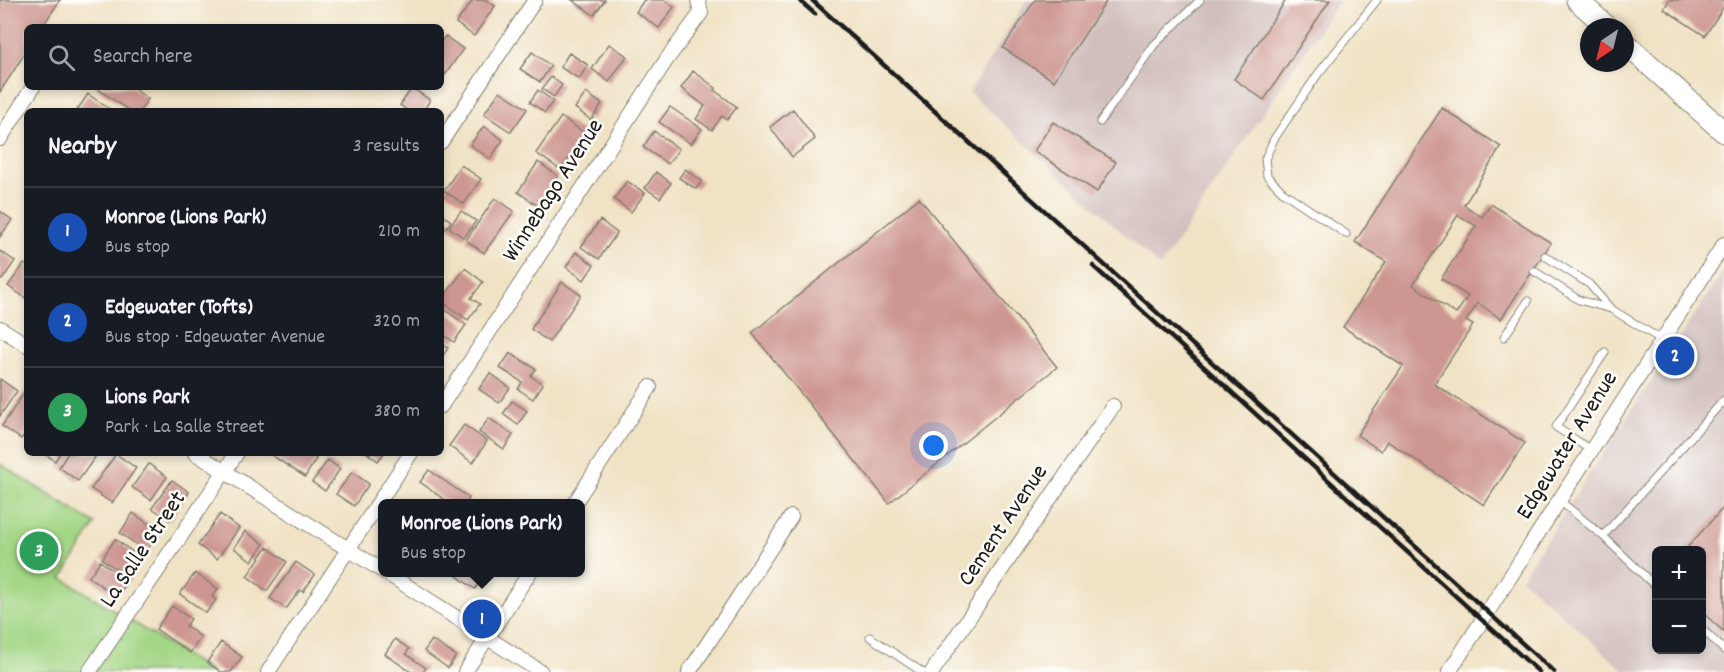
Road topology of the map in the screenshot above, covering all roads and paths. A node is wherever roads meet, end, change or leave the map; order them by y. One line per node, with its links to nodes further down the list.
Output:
1 (535, 0): 9 (street)
2 (698, 0): 24 (street, Winnebago Avenue)
3 (1200, 0): 7 (lane)
4 (1377, 0): 11 (lane)
5 (1634, 52): 8 (main road)
6 (31, 90): 10 (street)
7 (1100, 122)
8 (1724, 132)
9 (444, 137)
10 (0, 138)
11 (1346, 234)
12 (1723, 248): 19 (street, Edgewater Avenue)
13 (1545, 256): 16 (lane)
14 (1534, 271): 16 (lane)
15 (1528, 301): 18 (lane)
16 (1611, 309): 19 (lane)
17 (0, 328): 20 (street)
18 (1504, 337)
19 (1662, 340): 26 (street, Edgewater Avenue)
20 (24, 343)
21 (1605, 352): 26 (lane)
22 (650, 387): 32 (street)
23 (1724, 400): 36 (lane)
24 (444, 401)
25 (1113, 406): 52 (street, Cement Avenue)
26 (1592, 450): 33 (street, Edgewater Avenue)
27 (200, 456): 30 (street)
28 (235, 456): 30 (street, La Salle Street)
29 (409, 456): 31 (street)
30 (224, 472): 37 (street); 46 (street, La Salle Street)
31 (381, 499)
32 (577, 499)
33 (1560, 501): 36 (lane); 53 (street, Edgewater Avenue)
34 (378, 503): 37 (street)
35 (791, 517): 50 (street)
36 (1603, 536): 41 (lane)
37 (348, 549): 38 (street); 47 (street)
38 (378, 568)
39 (392, 577): 43 (street)
40 (527, 577): 43 (street)
41 (1652, 583)
42 (1706, 634): 45 (lane)
43 (488, 637): 48 (street); 49 (street)
44 (870, 637): 51 (lane)
45 (1724, 650)
46 (89, 672)
47 (268, 672)
48 (465, 672)
49 (541, 672)
50 (689, 672)
51 (922, 672)
52 (932, 672)
53 (1449, 672)

